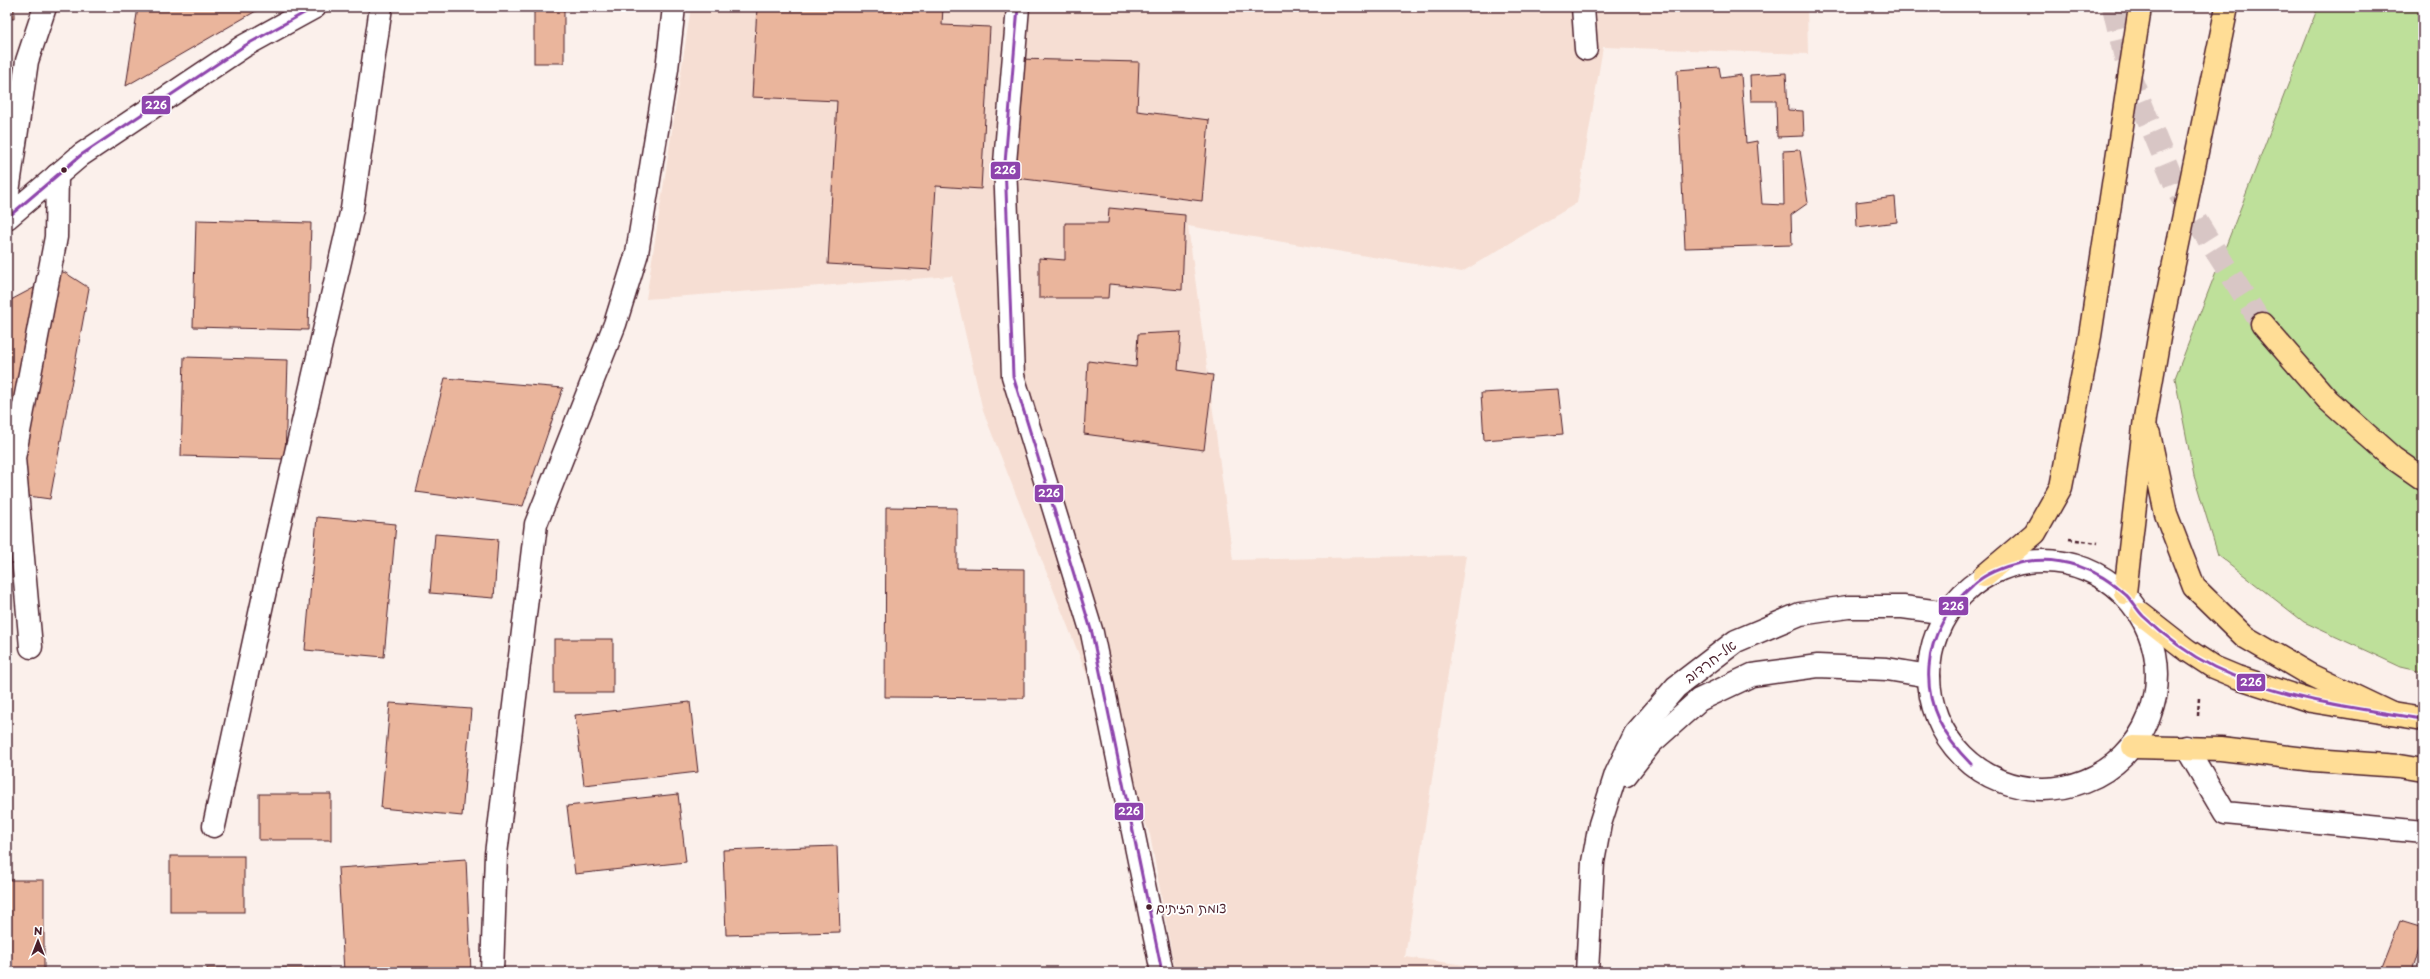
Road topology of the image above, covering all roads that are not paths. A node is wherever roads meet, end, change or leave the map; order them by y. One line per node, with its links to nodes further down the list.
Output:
1 (45, 7): 11 (street)
2 (315, 7): 10 (street)
3 (381, 7): 28 (street)
4 (674, 7): 30 (street)
5 (1018, 7): 31 (street)
6 (1583, 7): 9 (street)
7 (2140, 7): 16 (highway)
8 (2226, 7): 14 (highway)
9 (1586, 49)
10 (58, 175): 12 (street); 20 (street)
11 (7, 199)
12 (7, 218)
13 (2262, 324): 15 (highway)
14 (2145, 418): 17 (highway); 22 (highway)
15 (2423, 479)
16 (1984, 576): 17 (street); 18 (street)
17 (2125, 593): 19 (street)
18 (1947, 613): 21 (street); 27 (street, אל-חרדוב)
19 (2141, 614): 22 (highway); 24 (street)
20 (31, 647)
21 (1929, 676): 24 (street); 27 (street, אל-חרדוב)
22 (2392, 714): 23 (highway)
23 (2423, 719)
24 (2133, 748): 25 (highway)
25 (2186, 748): 26 (highway); 29 (street)
26 (2423, 770)
27 (1600, 824): 32 (street, אל-חרדוב)
28 (214, 826)
29 (2423, 832)
30 (492, 972)
31 (1162, 972)
32 (1587, 972)

